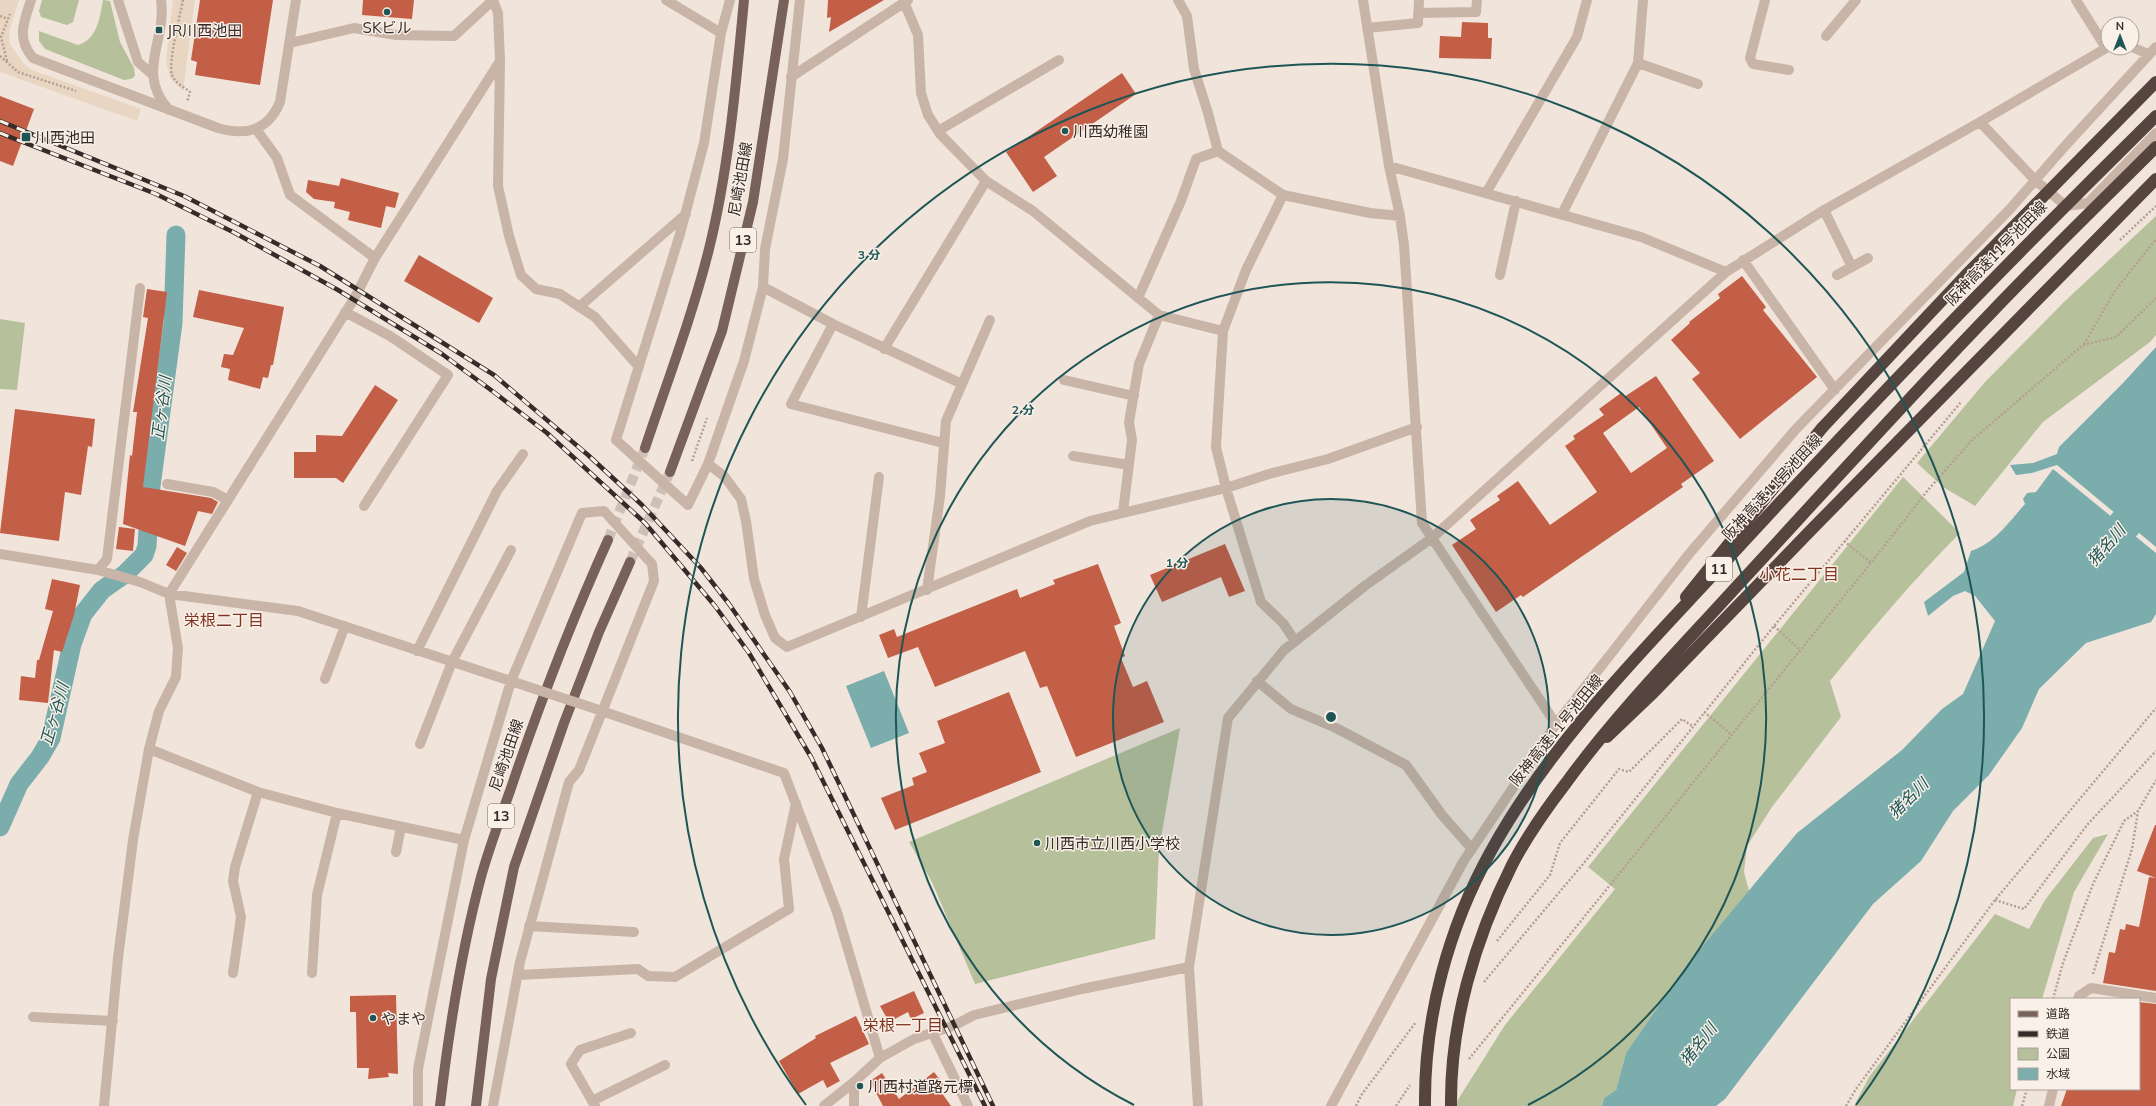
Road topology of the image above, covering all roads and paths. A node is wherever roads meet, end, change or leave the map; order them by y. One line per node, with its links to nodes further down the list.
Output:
1 (31, 0): 45 (street)
2 (118, 0): 40 (street)
3 (161, 0): 40 (street)
4 (183, 0): 44 (path)
5 (296, 0): 30 (street)
6 (493, 0): 30 (street); 36 (street)
7 (666, 0): 27 (street)
8 (730, 0): 27 (street)
9 (744, 0): 94 (main road, 尼崎池田線 / 13)
10 (784, 0): 99 (main road, 尼崎池田線 / 13)
11 (800, 0): 41 (street)
12 (1178, 0): 52 (street)
13 (1363, 0): 26 (street)
14 (1419, 0): 23 (street)
15 (1477, 0): 23 (street)
16 (1587, 0): 57 (street)
17 (1643, 0): 38 (street)
18 (1765, 0): 39 (street)
19 (1856, 0): 28 (street)
20 (2076, 0): 29 (street)
21 (906, 1): 41 (street); 49 (street)
22 (11, 13): 25 (path)
23 (1418, 13): 26 (street)
24 (0, 16): 25 (path)
25 (8, 19): 37 (path)
26 (1367, 28): 53 (street)
27 (721, 33): 62 (street)
28 (1826, 36)
29 (2100, 36)
30 (290, 43): 48 (street)
31 (2156, 47): 34 (street)
32 (2140, 50): 34 (street)
33 (2100, 51): 47 (street)
34 (2148, 54): 56 (street)
35 (1059, 60): 49 (street)
36 (500, 61): 67 (street); 78 (street)
37 (7, 62)
38 (1638, 63): 43 (street); 63 (street)
39 (1789, 70)
40 (153, 75): 45 (street)
41 (791, 77): 74 (street)
42 (2156, 82): 122 (highway, bridge)
43 (1698, 84)
44 (190, 92)
45 (169, 110): 48 (street)
46 (2156, 116): 122 (highway, 阪神高速11号池田線 / 11, bridge)
47 (1980, 122): 56 (street); 61 (street)
48 (256, 129): 67 (street)
49 (938, 131): 55 (street)
50 (2156, 133): 56 (street)
51 (2156, 147): 136 (highway, 11, bridge)
52 (1218, 150): 58 (street); 76 (street)
53 (1389, 166): 57 (street); 64 (street)
54 (2156, 179): 136 (highway, bridge)
55 (986, 181): 76 (street); 85 (street)
56 (2036, 181): 89 (street)
57 (1486, 193): 59 (street)
58 (1283, 195): 64 (street); 83 (street)
59 (1516, 201): 63 (street); 72 (street)
60 (2156, 206): 66 (path)
61 (1824, 210): 69 (street); 70 (street)
62 (686, 214): 78 (street); 86 (street)
63 (1562, 214): 71 (street)
64 (1400, 216): 92 (street)
65 (2156, 240): 84 (path)
66 (2117, 243)
67 (375, 258): 79 (street)
68 (1868, 258): 70 (street)
69 (1744, 260): 71 (street); 89 (street)
70 (1852, 267): 73 (street)
71 (1726, 272): 106 (street)
72 (1500, 275)
73 (1837, 276)
74 (763, 287): 82 (street); 97 (street)
75 (140, 288): 113 (street)
76 (1138, 298): 80 (street)
77 (2156, 298): 84 (path)
78 (579, 307): 86 (street)
79 (345, 312): 103 (street); 104 (street)
80 (1159, 315): 83 (street); 90 (street)
81 (990, 320): 88 (street)
82 (833, 324): 85 (street); 93 (street)
83 (1223, 331): 102 (street)
84 (2083, 345): 112 (path)
85 (884, 348): 88 (street)
86 (639, 367): 97 (street)
87 (1064, 380): 90 (street)
88 (962, 384): 93 (street)
89 (1835, 390): 130 (street)
90 (1134, 396): 98 (street)
91 (1966, 396): 108 (path)
92 (1417, 427): 102 (street); 106 (street)
93 (943, 443): 114 (street)
94 (645, 448)
95 (523, 454): 121 (street)
96 (1073, 456): 98 (street)
97 (708, 464): 116 (street)
98 (1129, 465): 105 (street)
99 (670, 472)
100 (879, 477): 116 (street)
101 (167, 484): 103 (street)
102 (1226, 488): 105 (street); 119 (street)
103 (228, 500): 115 (street)
104 (364, 506)
105 (1123, 512): 114 (street)
106 (1432, 538): 119 (street); 130 (street)
107 (608, 540): 174 (main road, 尼崎池田線 / 13)
108 (1844, 541): 112 (path); 118 (path)
109 (511, 550): 123 (street)
110 (0, 554): 113 (street)
111 (630, 562): 175 (main road, 13)
112 (1871, 563): 120 (path)
113 (103, 572): 115 (street)
114 (927, 590): 116 (street)
115 (169, 594): 117 (street); 134 (street)
116 (861, 617)
117 (345, 626): 121 (street); 124 (street)
118 (1774, 626): 120 (path); 129 (path)
119 (1295, 641): 126 (street)
120 (1800, 650): 132 (path)
121 (418, 651): 123 (street)
122 (1637, 658): 184 (highway, 阪神高速11号池田線 / 11, bridge)
123 (452, 662): 125 (street); 133 (street)
124 (325, 679)
125 (511, 681): 128 (street, bridge); 128 (street); 143 (street)
126 (1257, 681): 144 (street); 150 (street)
127 (2156, 708): 146 (path)
128 (603, 711): 139 (street); 147 (street)
129 (1704, 712): 131 (path); 132 (path)
130 (1556, 724): 144 (street)
131 (1692, 726): 149 (path); 154 (path)
132 (1732, 735): 165 (path)
133 (420, 744)
134 (149, 749): 138 (street); 161 (street)
135 (2156, 751): 146 (path)
136 (1582, 761): 185 (highway, 11, bridge)
137 (2156, 780): 140 (path)
138 (258, 792): 141 (street); 151 (street)
139 (796, 803): 153 (street); 164 (street)
140 (2138, 811): 155 (path); 156 (path)
141 (337, 813): 142 (street); 152 (street)
142 (401, 828): 143 (street); 145 (street)
143 (464, 840): 173 (street)
144 (1472, 849): 181 (street)
145 (396, 852)
146 (1995, 900): 186 (path)
147 (529, 926): 148 (street); 153 (street)
148 (634, 932)
149 (1492, 946)
150 (1189, 967): 162 (street); 180 (street)
151 (233, 973)
152 (312, 973)
153 (518, 975): 176 (street)
154 (1482, 984)
155 (2091, 988): 157 (street); 158 (street)
156 (2052, 998)
157 (2079, 998)
158 (2156, 998)
159 (33, 1017): 161 (street)
160 (1418, 1020): 182 (path)
161 (113, 1021): 172 (street)
162 (932, 1032): 164 (street); 179 (street)
163 (630, 1033): 171 (street)
164 (880, 1058): 168 (street)
165 (1468, 1060)
166 (665, 1065): 171 (street)
167 (1414, 1080): 183 (path)
168 (854, 1082): 177 (street); 178 (street)
169 (2027, 1090): 187 (path)
170 (2053, 1090): 188 (street)
171 (594, 1103)
172 (104, 1106)
173 (418, 1106)
174 (440, 1106)
175 (476, 1106)
176 (493, 1106)
177 (824, 1106)
178 (854, 1106)
179 (968, 1106)
180 (1198, 1106)
181 (1331, 1106)
182 (1356, 1106)
183 (1396, 1106)
184 (1425, 1106)
185 (1451, 1106)
186 (1846, 1106)
187 (2022, 1106)
188 (2049, 1106)

